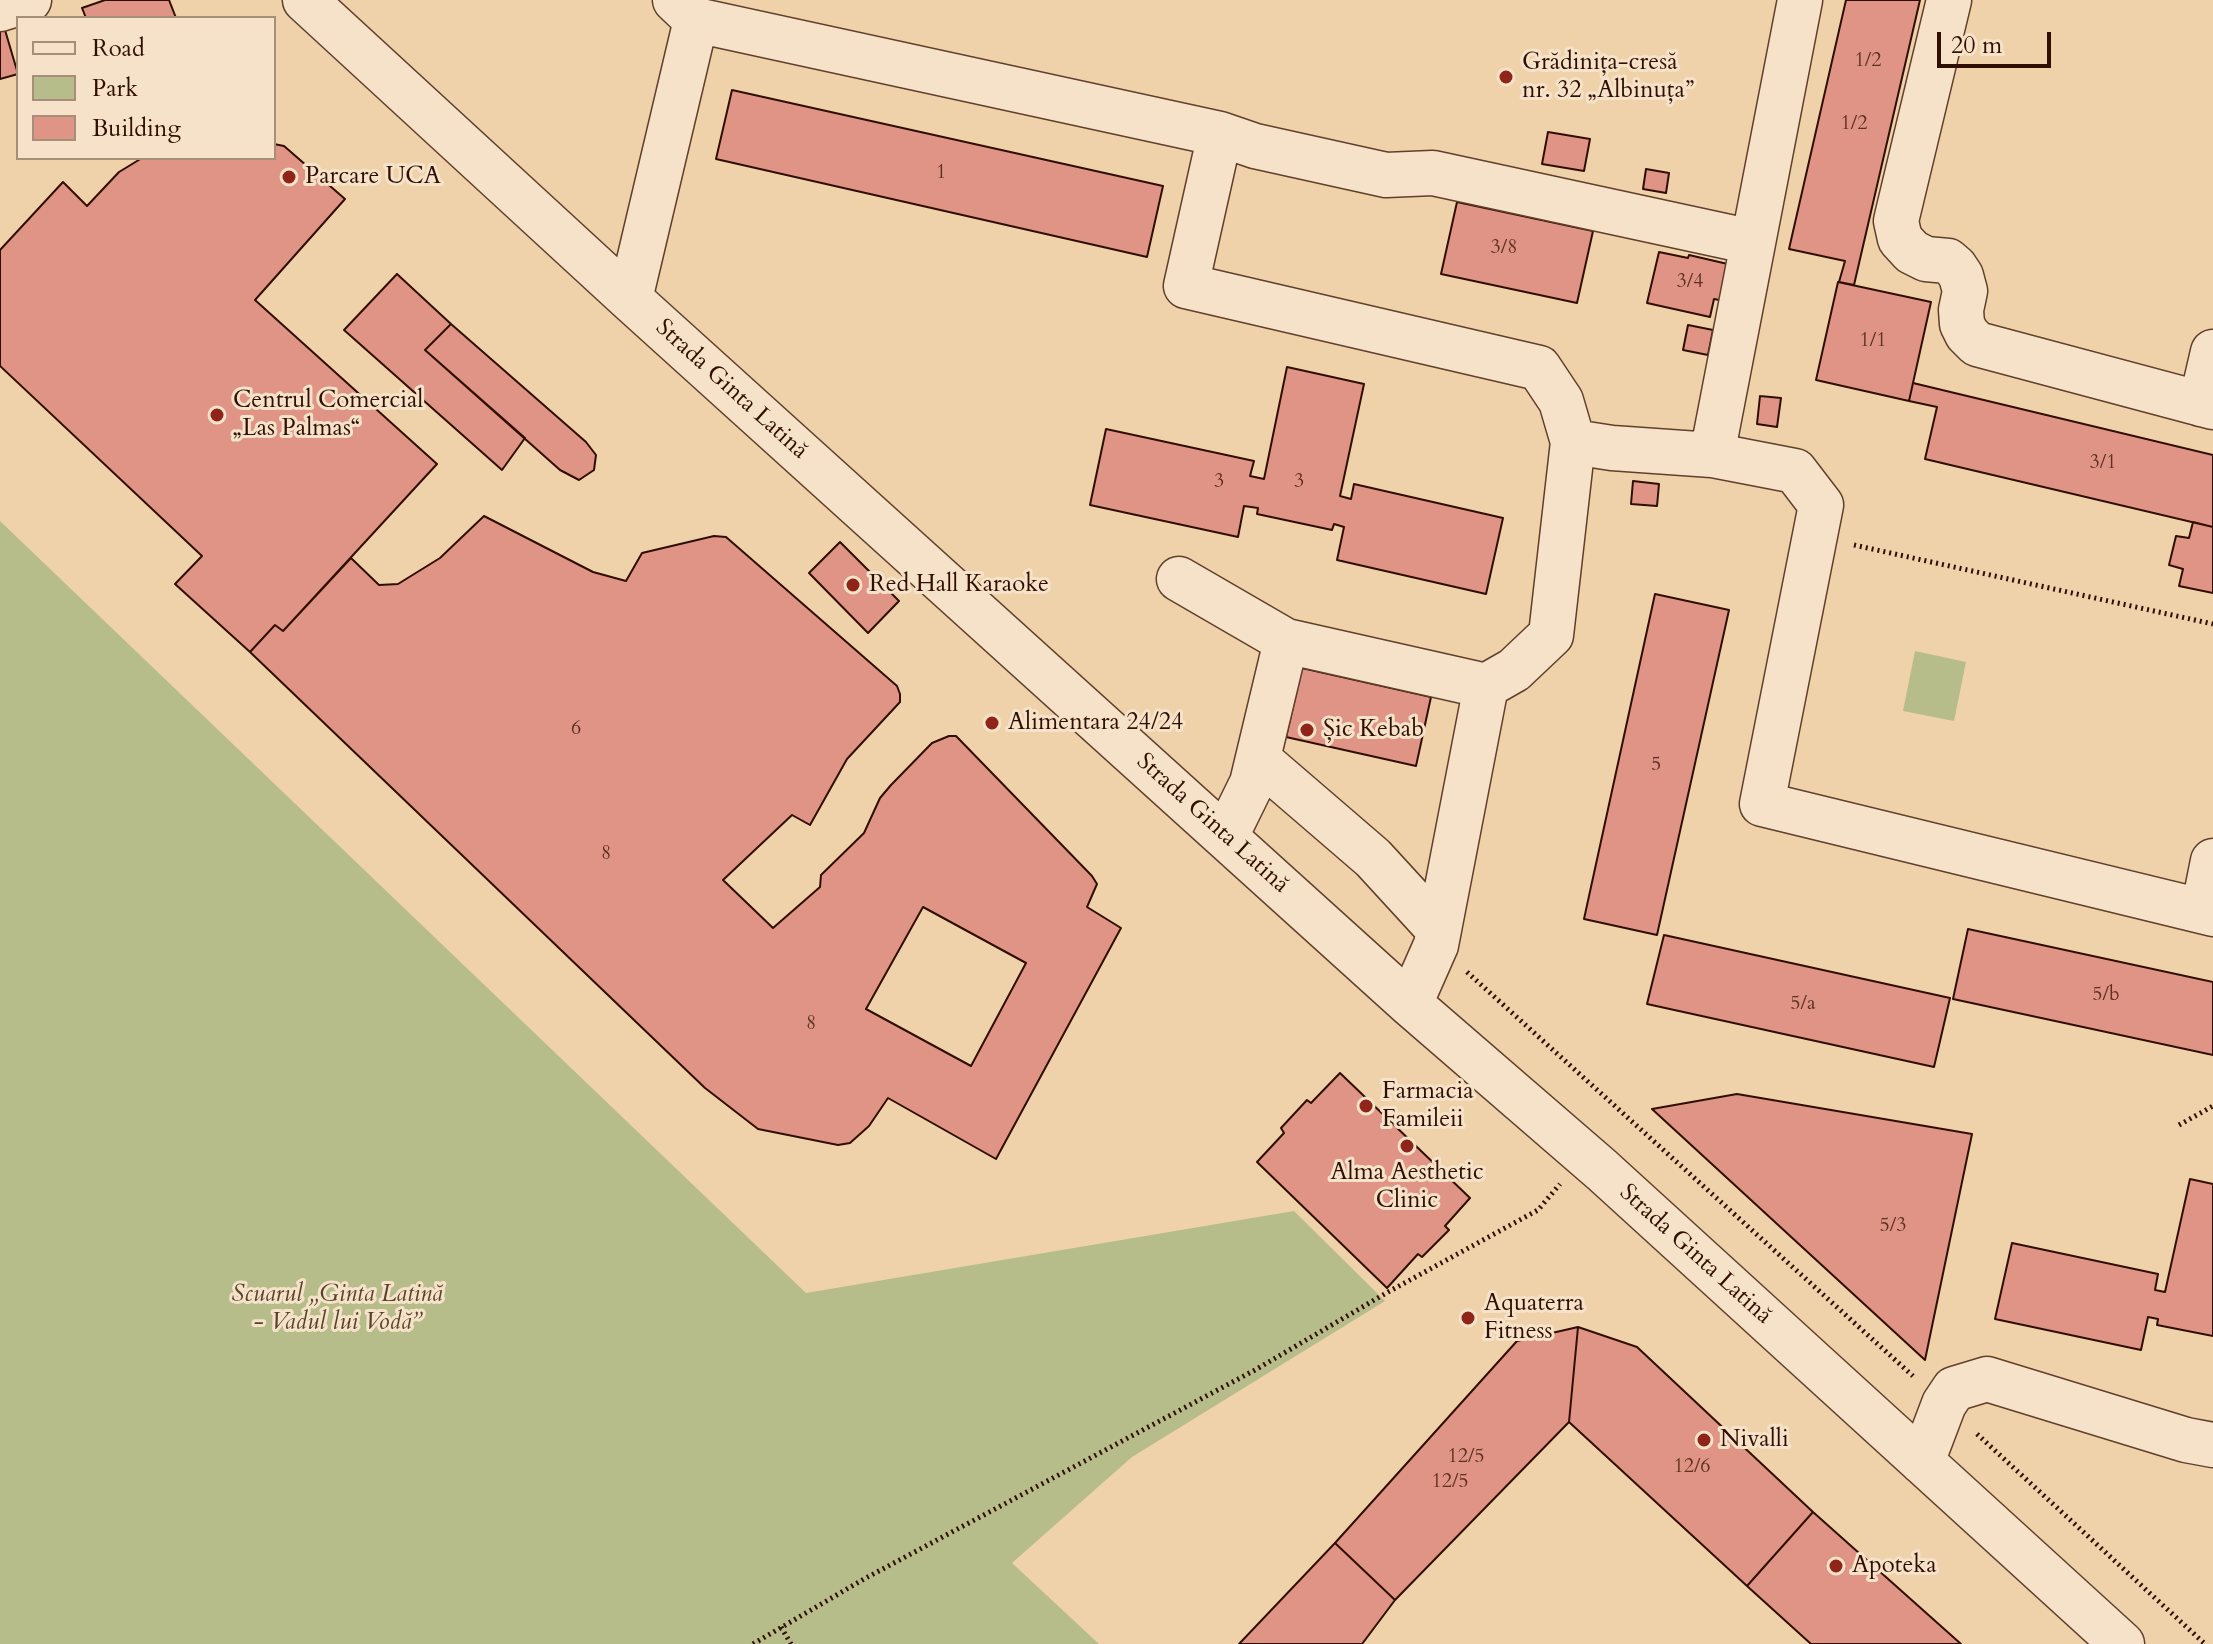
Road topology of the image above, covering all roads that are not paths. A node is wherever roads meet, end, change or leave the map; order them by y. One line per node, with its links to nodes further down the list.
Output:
1 (29, 0): 5 (street)
2 (305, 0): 9 (street, Strada Ginta Latină)
3 (1800, 0): 8 (street)
4 (1949, 0): 11 (street)
5 (0, 9)
6 (686, 10): 7 (street); 9 (street)
7 (1220, 134): 8 (street); 12 (street)
8 (1752, 242): 13 (street)
9 (630, 299): 18 (street, Strada Ginta Latină)
10 (2213, 352): 11 (street)
11 (2207, 405)
12 (1573, 442): 13 (street); 16 (street)
13 (1712, 455): 20 (street)
14 (1179, 579): 15 (street)
15 (1286, 641): 16 (street); 17 (street)
16 (1486, 686): 21 (street)
17 (1258, 759): 18 (street); 21 (street)
18 (1226, 836): 22 (street, Strada Ginta Latină)
19 (2213, 861): 20 (street)
20 (2208, 912)
21 (1438, 937): 22 (street)
22 (1410, 1004): 24 (street, Strada Ginta Latină)
23 (2213, 1445): 24 (street)
24 (1922, 1462): 25 (street, Strada Ginta Latină)
25 (2122, 1644)

